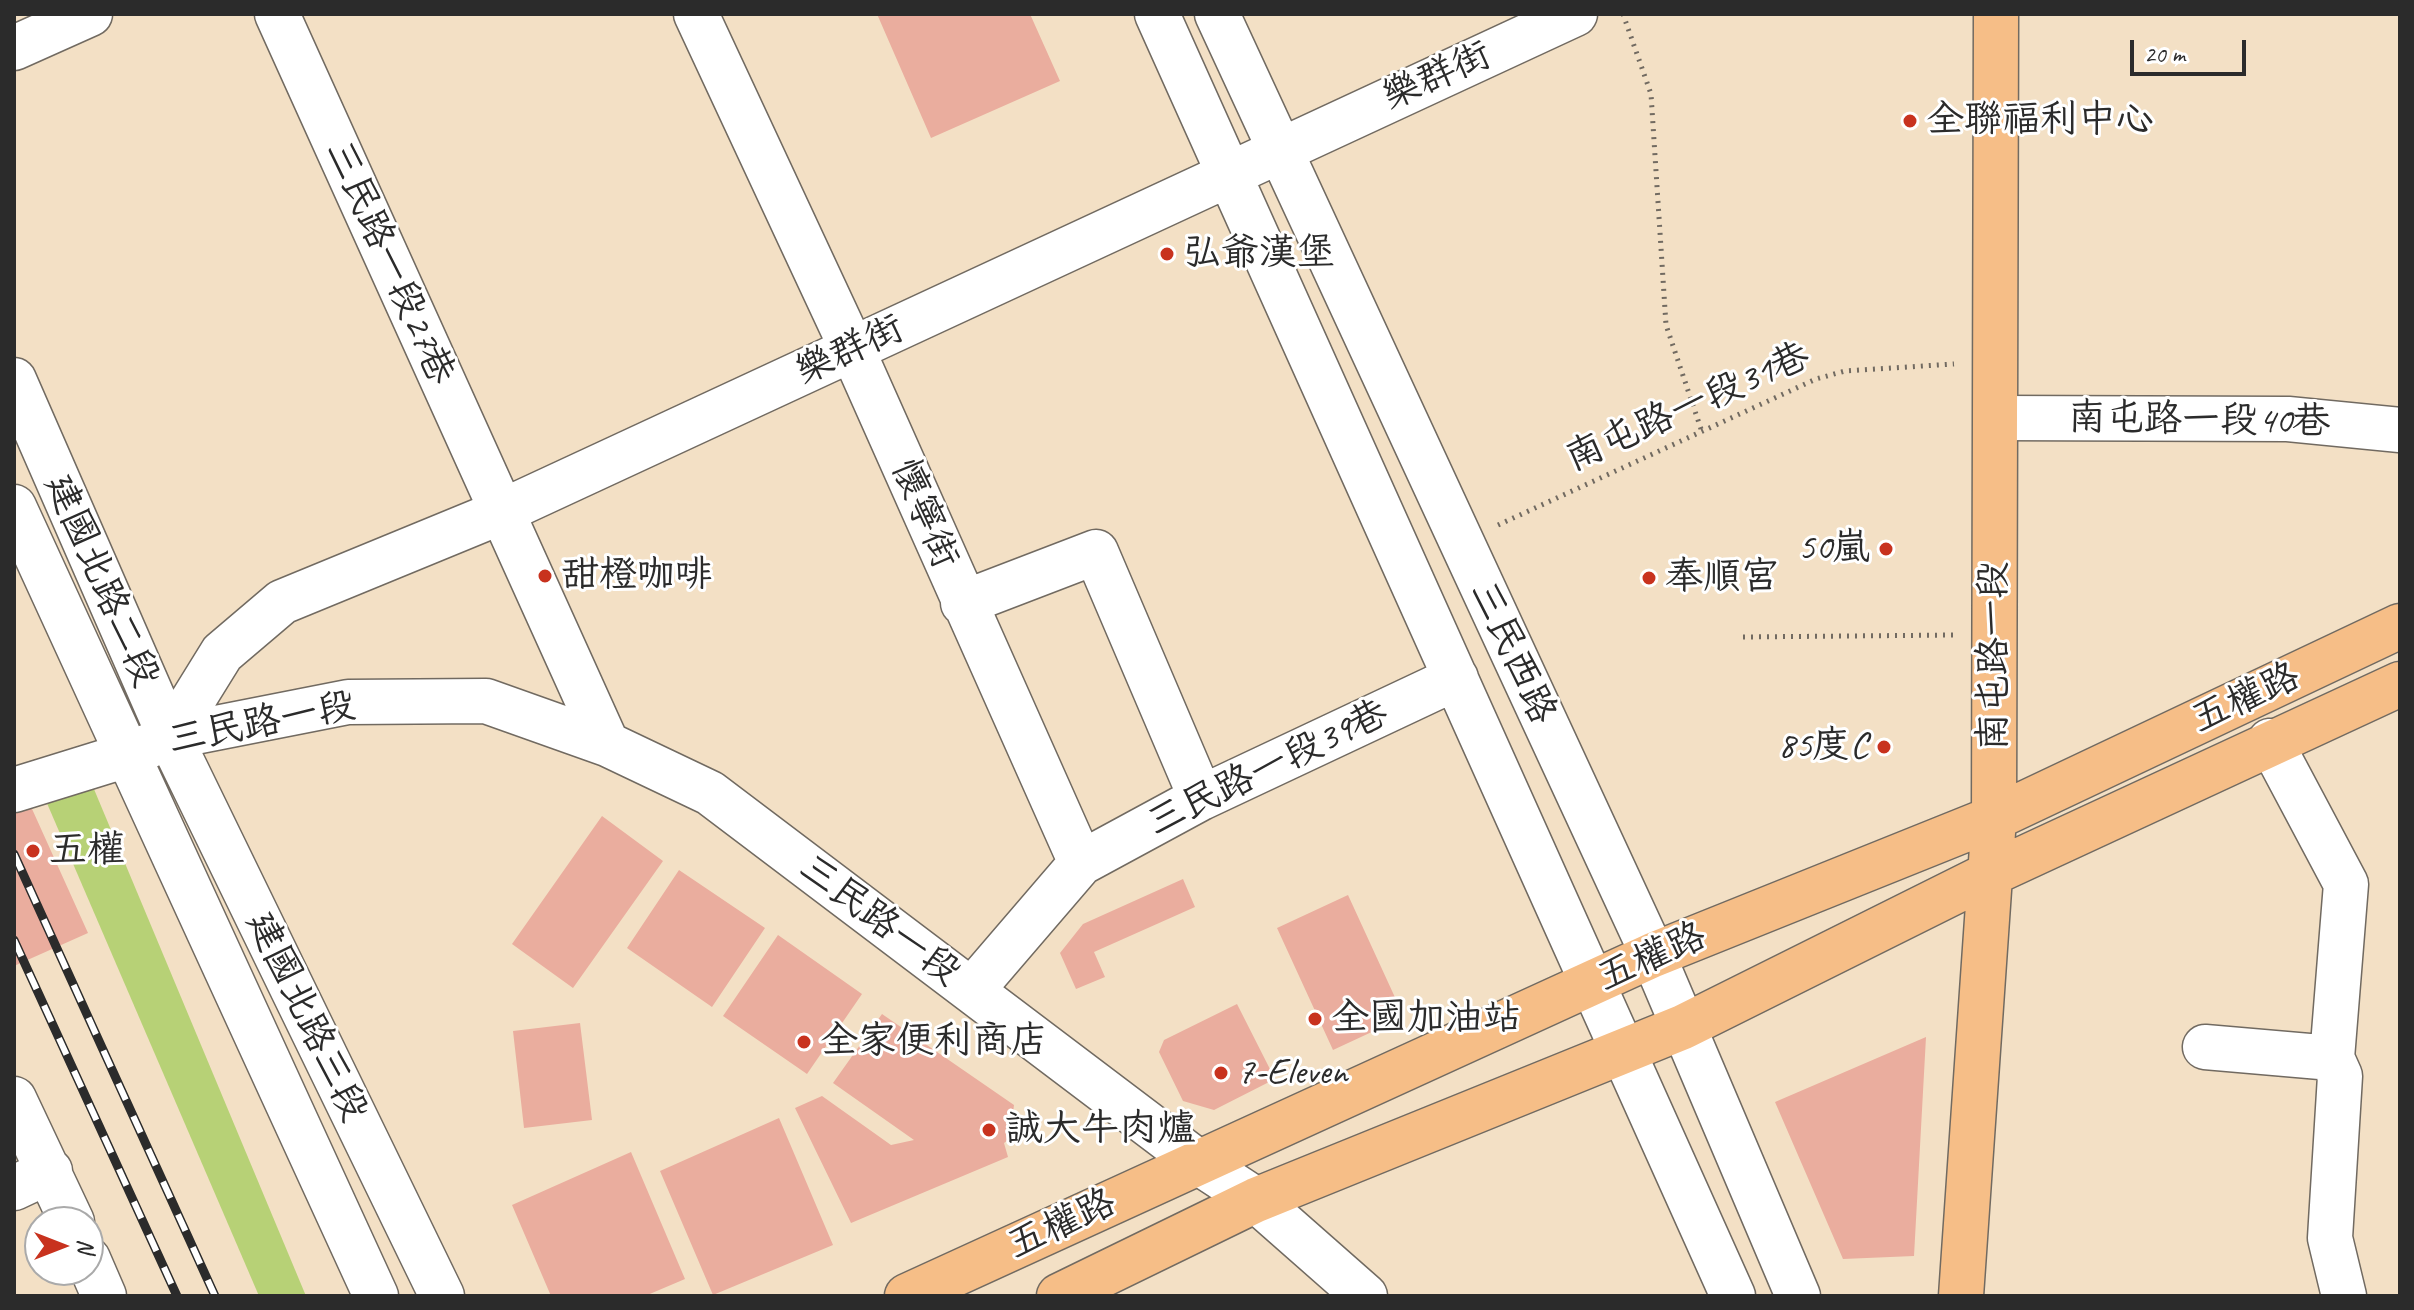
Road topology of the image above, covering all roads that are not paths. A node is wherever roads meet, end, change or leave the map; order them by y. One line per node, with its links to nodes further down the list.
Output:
1 (90, 14): 8 (street)
2 (277, 14): 16 (street, 三民路一段27巷)
3 (696, 14): 11 (street, 懷寧街)
4 (1157, 14): 10 (street, 三民西路)
5 (1217, 14): 9 (street, 三民西路)
6 (1575, 14): 9 (street, 樂群街)
7 (1996, 14): 13 (main road, 南屯路一段)
8 (14, 48)
9 (1278, 149): 10 (street, 樂群街); 30 (street, 三民西路)
10 (1228, 174): 11 (street, 樂群街); 19 (street, 三民西路)
11 (853, 351): 16 (street, 樂群街); 17 (street, 懷寧街)
12 (14, 380): 21 (street, 建國北路二段)
13 (1997, 418): 14 (street, 南屯路一段40巷); 27 (main road, 南屯路一段)
14 (2400, 430)
15 (14, 507): 24 (street, 建國北路二段)
16 (501, 512): 21 (street, 樂群街); 23 (street)
17 (963, 603): 26 (street); 28 (street, 懷寧街)
18 (2400, 626): 27 (main road, 五權路)
19 (1456, 678): 26 (street, 三民路一段39巷); 31 (street, 三民西路)
20 (2400, 684): 22 (main road, 五權路)
21 (170, 737): 23 (street, 三民路一段); 24 (street, 三民路一段); 43 (street, 建國北路三段)
22 (2270, 741): 29 (main road, 五權路); 36 (street)
23 (607, 744): 32 (street, 三民路一段)
24 (127, 755): 25 (street, 三民路一段); 42 (street, 建國北路三段)
25 (14, 790)
26 (1201, 798): 28 (street, 三民路一段39巷)
27 (1994, 818): 29 (main road, 南屯路一段); 30 (main road, 五權路)
28 (1081, 863): 32 (street)
29 (1990, 874): 33 (main road, 五權路); 49 (main road, 南屯路一段)
30 (1653, 955): 31 (main road, 五權路); 33 (street, 三民西路)
31 (1592, 984): 35 (street, 三民西路); 38 (main road, 五權路)
32 (972, 990): 38 (street, 三民路一段)
33 (1683, 1027): 35 (main road, 五權路); 48 (street, 三民西路)
34 (2205, 1047): 36 (street)
35 (1625, 1049): 40 (main road, 五權路); 47 (street, 三民西路)
36 (2332, 1058): 50 (street)
37 (14, 1099): 39 (street)
38 (1198, 1162): 40 (street, 三民路一段); 44 (main road, 五權路)
39 (32, 1180): 41 (street)
40 (1256, 1200): 45 (main road, 五權路); 46 (street, 三民路一段)
41 (57, 1206)
42 (376, 1296)
43 (442, 1296)
44 (907, 1296)
45 (1059, 1296)
46 (1365, 1296)
47 (1733, 1296)
48 (1798, 1296)
49 (1961, 1296)
50 (2344, 1296)

